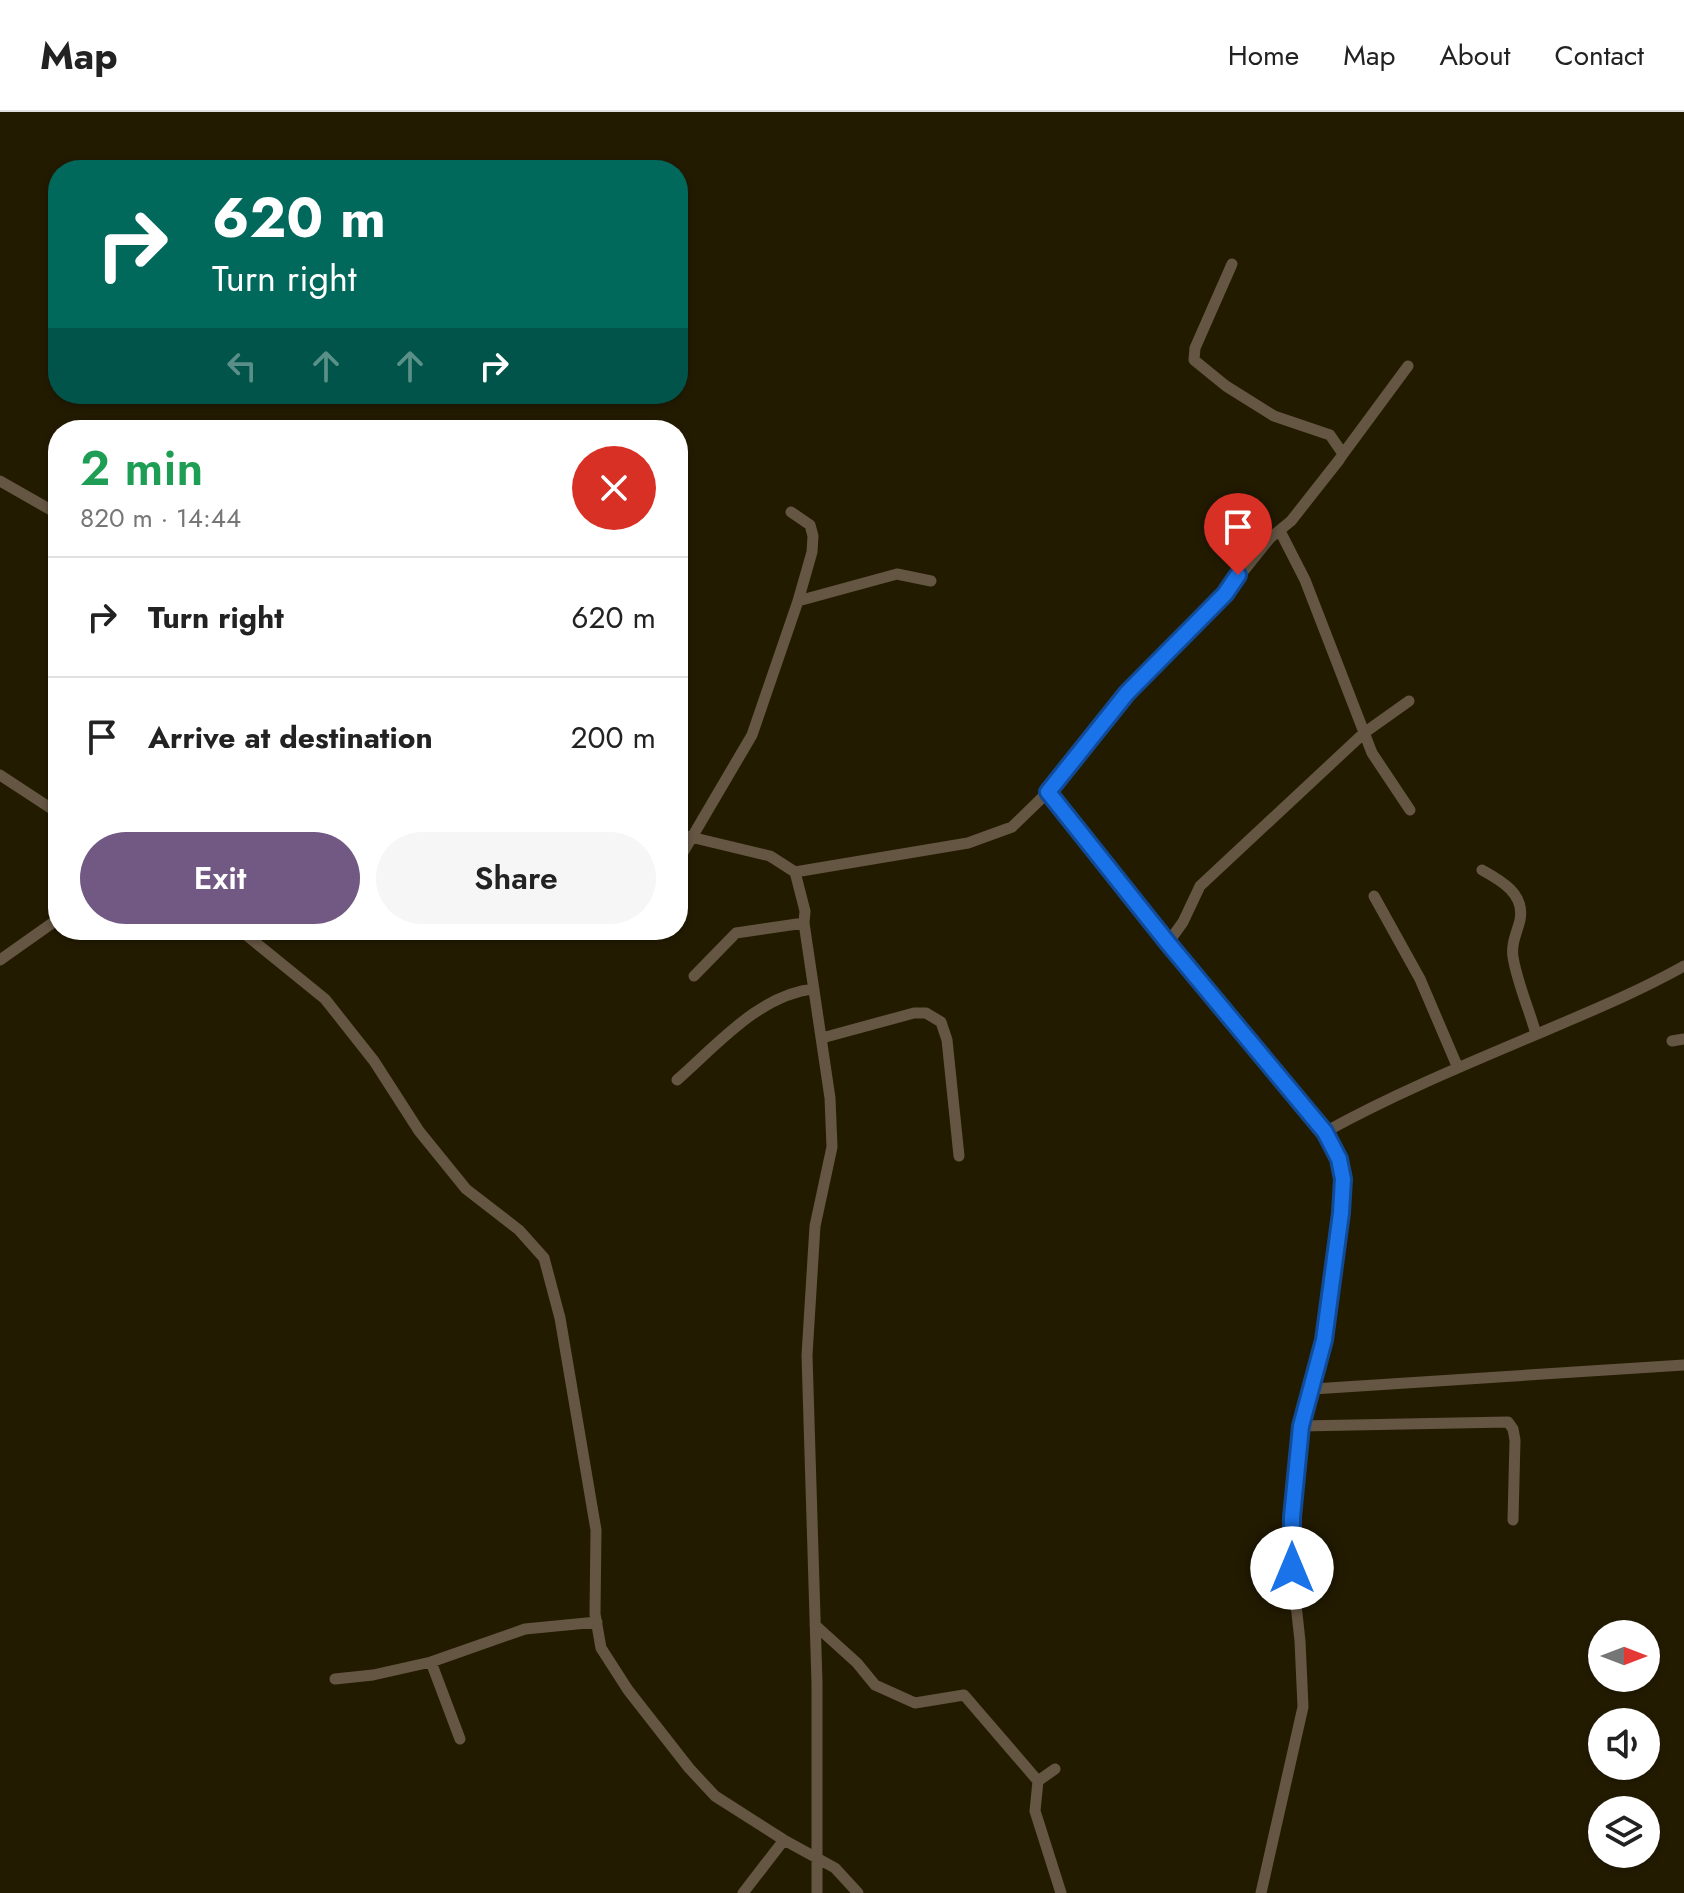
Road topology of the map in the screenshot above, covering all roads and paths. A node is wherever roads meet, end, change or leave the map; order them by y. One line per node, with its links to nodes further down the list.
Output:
1 (1232, 264): 3 (street)
2 (1408, 366): 3 (street)
3 (1343, 454): 7 (street)
4 (0, 481): 5 (street)
5 (48, 508)
6 (791, 512): 9 (street)
7 (1280, 531): 11 (street); 13 (street)
8 (931, 581): 9 (street)
9 (798, 601): 17 (street)
10 (1409, 701): 11 (street)
11 (1364, 733): 15 (street); 25 (street)
12 (0, 775): 14 (street)
13 (1048, 792): 20 (street); 25 (street)
14 (48, 806)
15 (1410, 810)
16 (688, 838): 17 (street)
17 (692, 839): 18 (street); 20 (street)
18 (688, 845)
19 (1482, 870): 30 (street)
20 (795, 872): 22 (street)
21 (1374, 896): 32 (street)
22 (804, 923): 28 (street); 29 (street)
23 (48, 926): 26 (street)
24 (252, 940): 40 (street)
25 (1168, 943): 34 (street)
26 (0, 960)
27 (1684, 966): 30 (street)
28 (694, 976)
29 (814, 989): 31 (street); 33 (street)
30 (1536, 1034): 32 (street)
31 (822, 1038): 35 (street); 41 (street)
32 (1458, 1068): 34 (street)
33 (677, 1080)
34 (1325, 1132): 37 (street)
35 (959, 1156)
36 (1684, 1365): 37 (street)
37 (1313, 1389): 38 (street)
38 (1301, 1426): 39 (street); 53 (street)
39 (1513, 1520)
40 (597, 1622): 42 (street); 47 (street)
41 (815, 1625): 46 (street); 48 (street)
42 (431, 1662): 43 (street); 44 (street)
43 (335, 1679)
44 (460, 1739)
45 (1055, 1769): 46 (street)
46 (1038, 1781): 52 (street)
47 (784, 1840): 48 (street); 49 (street)
48 (817, 1857): 50 (street); 51 (street)
49 (743, 1893)
50 (817, 1893)
51 (858, 1893)
52 (1061, 1893)
53 (1261, 1893)

